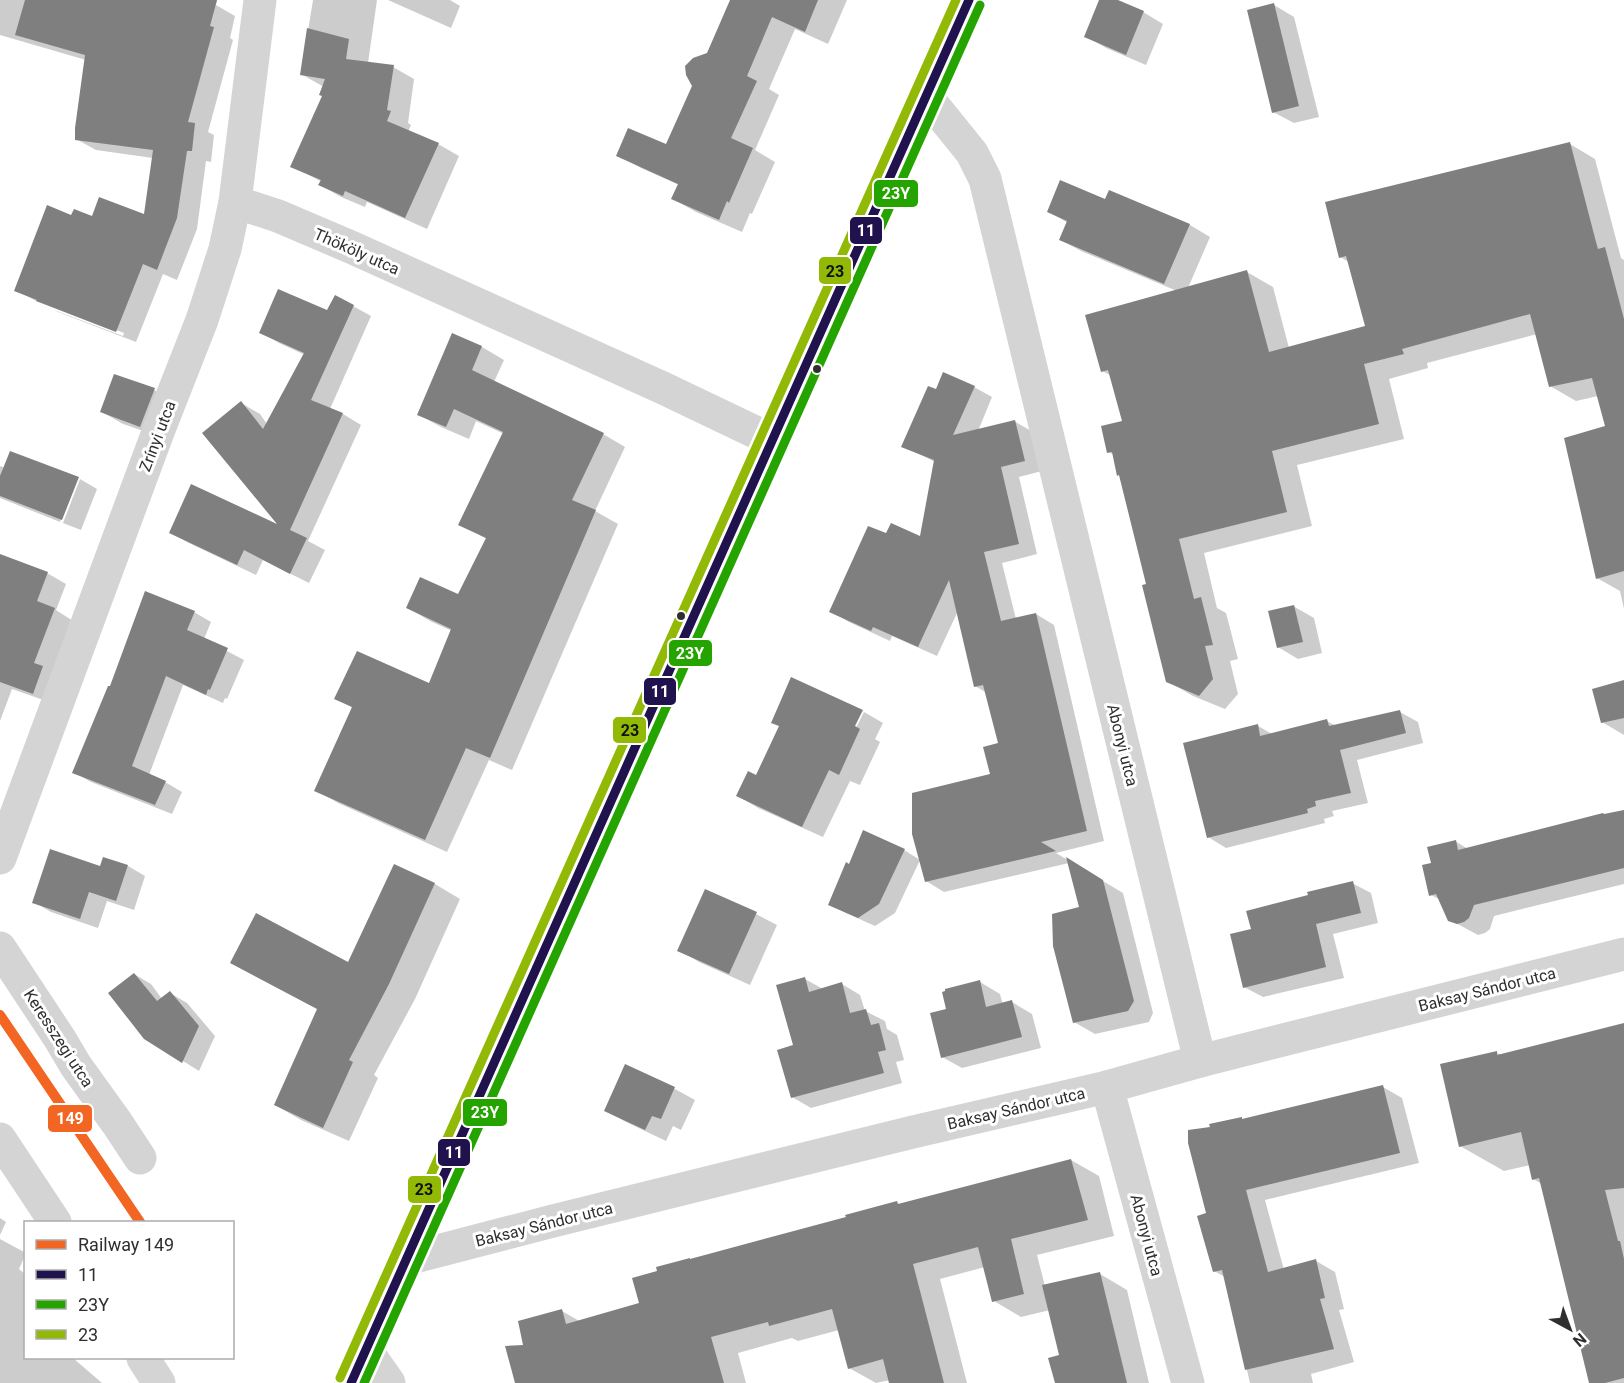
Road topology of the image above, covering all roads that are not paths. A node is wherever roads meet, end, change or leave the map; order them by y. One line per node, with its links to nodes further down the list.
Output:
1 (260, 0): 4 (street, Zrínyi utca)
2 (969, 0): 3 (main road)
3 (926, 96): 5 (main road); 9 (street, Abonyi utca)
4 (235, 202): 5 (street, Thököly utca); 6 (street, Zrínyi utca)
5 (772, 440): 14 (main road)
6 (0, 858)
7 (0, 948): 12 (street, Keresszegi utca)
8 (1624, 954): 9 (street, Baksay Sándor utca)
9 (1200, 1061): 10 (street, Baksay Sándor utca)
10 (1107, 1086): 14 (street, Baksay Sándor utca); 20 (street, Abonyi utca)
11 (0, 1139): 13 (street)
12 (140, 1158)
13 (54, 1221)
14 (407, 1259): 15 (main road)
15 (366, 1350): 18 (main road); 19 (street)
16 (144, 1359): 17 (street)
17 (159, 1383)
18 (351, 1383)
19 (389, 1383)
20 (1188, 1383)

